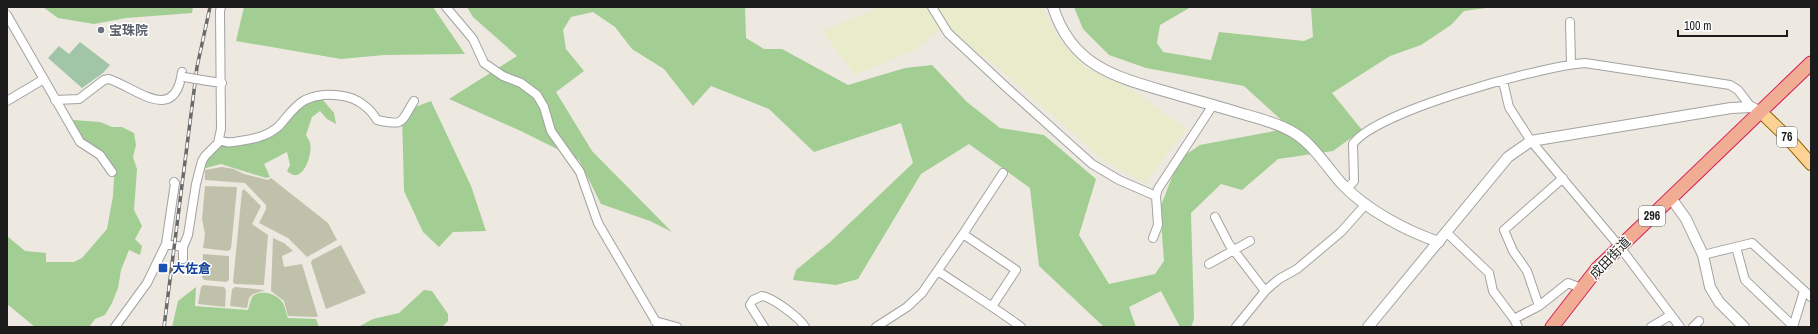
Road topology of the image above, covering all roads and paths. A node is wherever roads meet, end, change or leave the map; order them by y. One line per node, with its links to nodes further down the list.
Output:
1 (221, 7): 11 (street)
2 (446, 7): 52 (street)
3 (932, 7): 25 (street)
4 (1053, 7): 15 (street)
5 (8, 15): 9 (street)
6 (1570, 22): 8 (street)
7 (1811, 63): 16 (highway, 成田街道 / 296)
8 (1571, 64): 10 (street); 16 (street)
9 (44, 80): 12 (street); 13 (street)
10 (1503, 81): 18 (street); 24 (street)
11 (222, 83): 12 (street, bridge); 17 (street)
12 (55, 100): 20 (street)
13 (7, 101)
14 (414, 101): 17 (street)
15 (1213, 105): 24 (street); 25 (street)
16 (1756, 110): 18 (street); 19 (main road, 76); 26 (highway, 成田街道 / 296)
17 (220, 140): 36 (street)
18 (1531, 141): 22 (street); 29 (street)
19 (1811, 164)
20 (112, 172)
21 (1003, 173): 30 (street)
22 (1563, 178): 35 (street); 48 (street)
23 (174, 182): 34 (street)
24 (1347, 189): 27 (street)
25 (1156, 196): 31 (street)
26 (1671, 198): 35 (highway, 成田街道 / 296); 39 (street)
27 (1366, 204): 33 (street); 44 (street)
28 (1215, 217): 38 (street)
29 (1446, 232): 33 (street); 51 (street)
30 (964, 234): 42 (street); 47 (street)
31 (1153, 238)
32 (1250, 241): 38 (street)
33 (1439, 242): 60 (street)
34 (166, 244): 36 (street); 53 (street)
35 (1620, 246): 43 (highway, 成田街道 / 296); 49 (street)
36 (183, 247): 40 (street)
37 (1736, 247): 39 (street); 45 (street); 66 (street)
38 (1234, 250): 41 (street); 44 (street)
39 (1703, 255): 65 (street)
40 (183, 258)
41 (1209, 264)
42 (938, 271): 47 (street); 57 (street)
43 (1581, 288): 48 (street); 61 (highway, 成田街道 / 296)
44 (1265, 291): 59 (street)
45 (1804, 291): 46 (street); 66 (street)
46 (1811, 297)
47 (993, 305): 58 (street)
48 (1539, 306): 51 (street)
49 (1671, 315): 62 (street); 63 (street)
50 (1699, 322): 64 (street)
51 (1516, 323)
52 (657, 324): 54 (street)
53 (115, 327)
54 (677, 327)
55 (764, 327): 56 (street)
56 (806, 327)
57 (876, 327)
58 (1021, 327)
59 (1236, 327)
60 (1368, 327)
61 (1552, 327)
62 (1652, 327)
63 (1680, 327)
64 (1693, 327)
65 (1744, 327)
66 (1793, 327)

